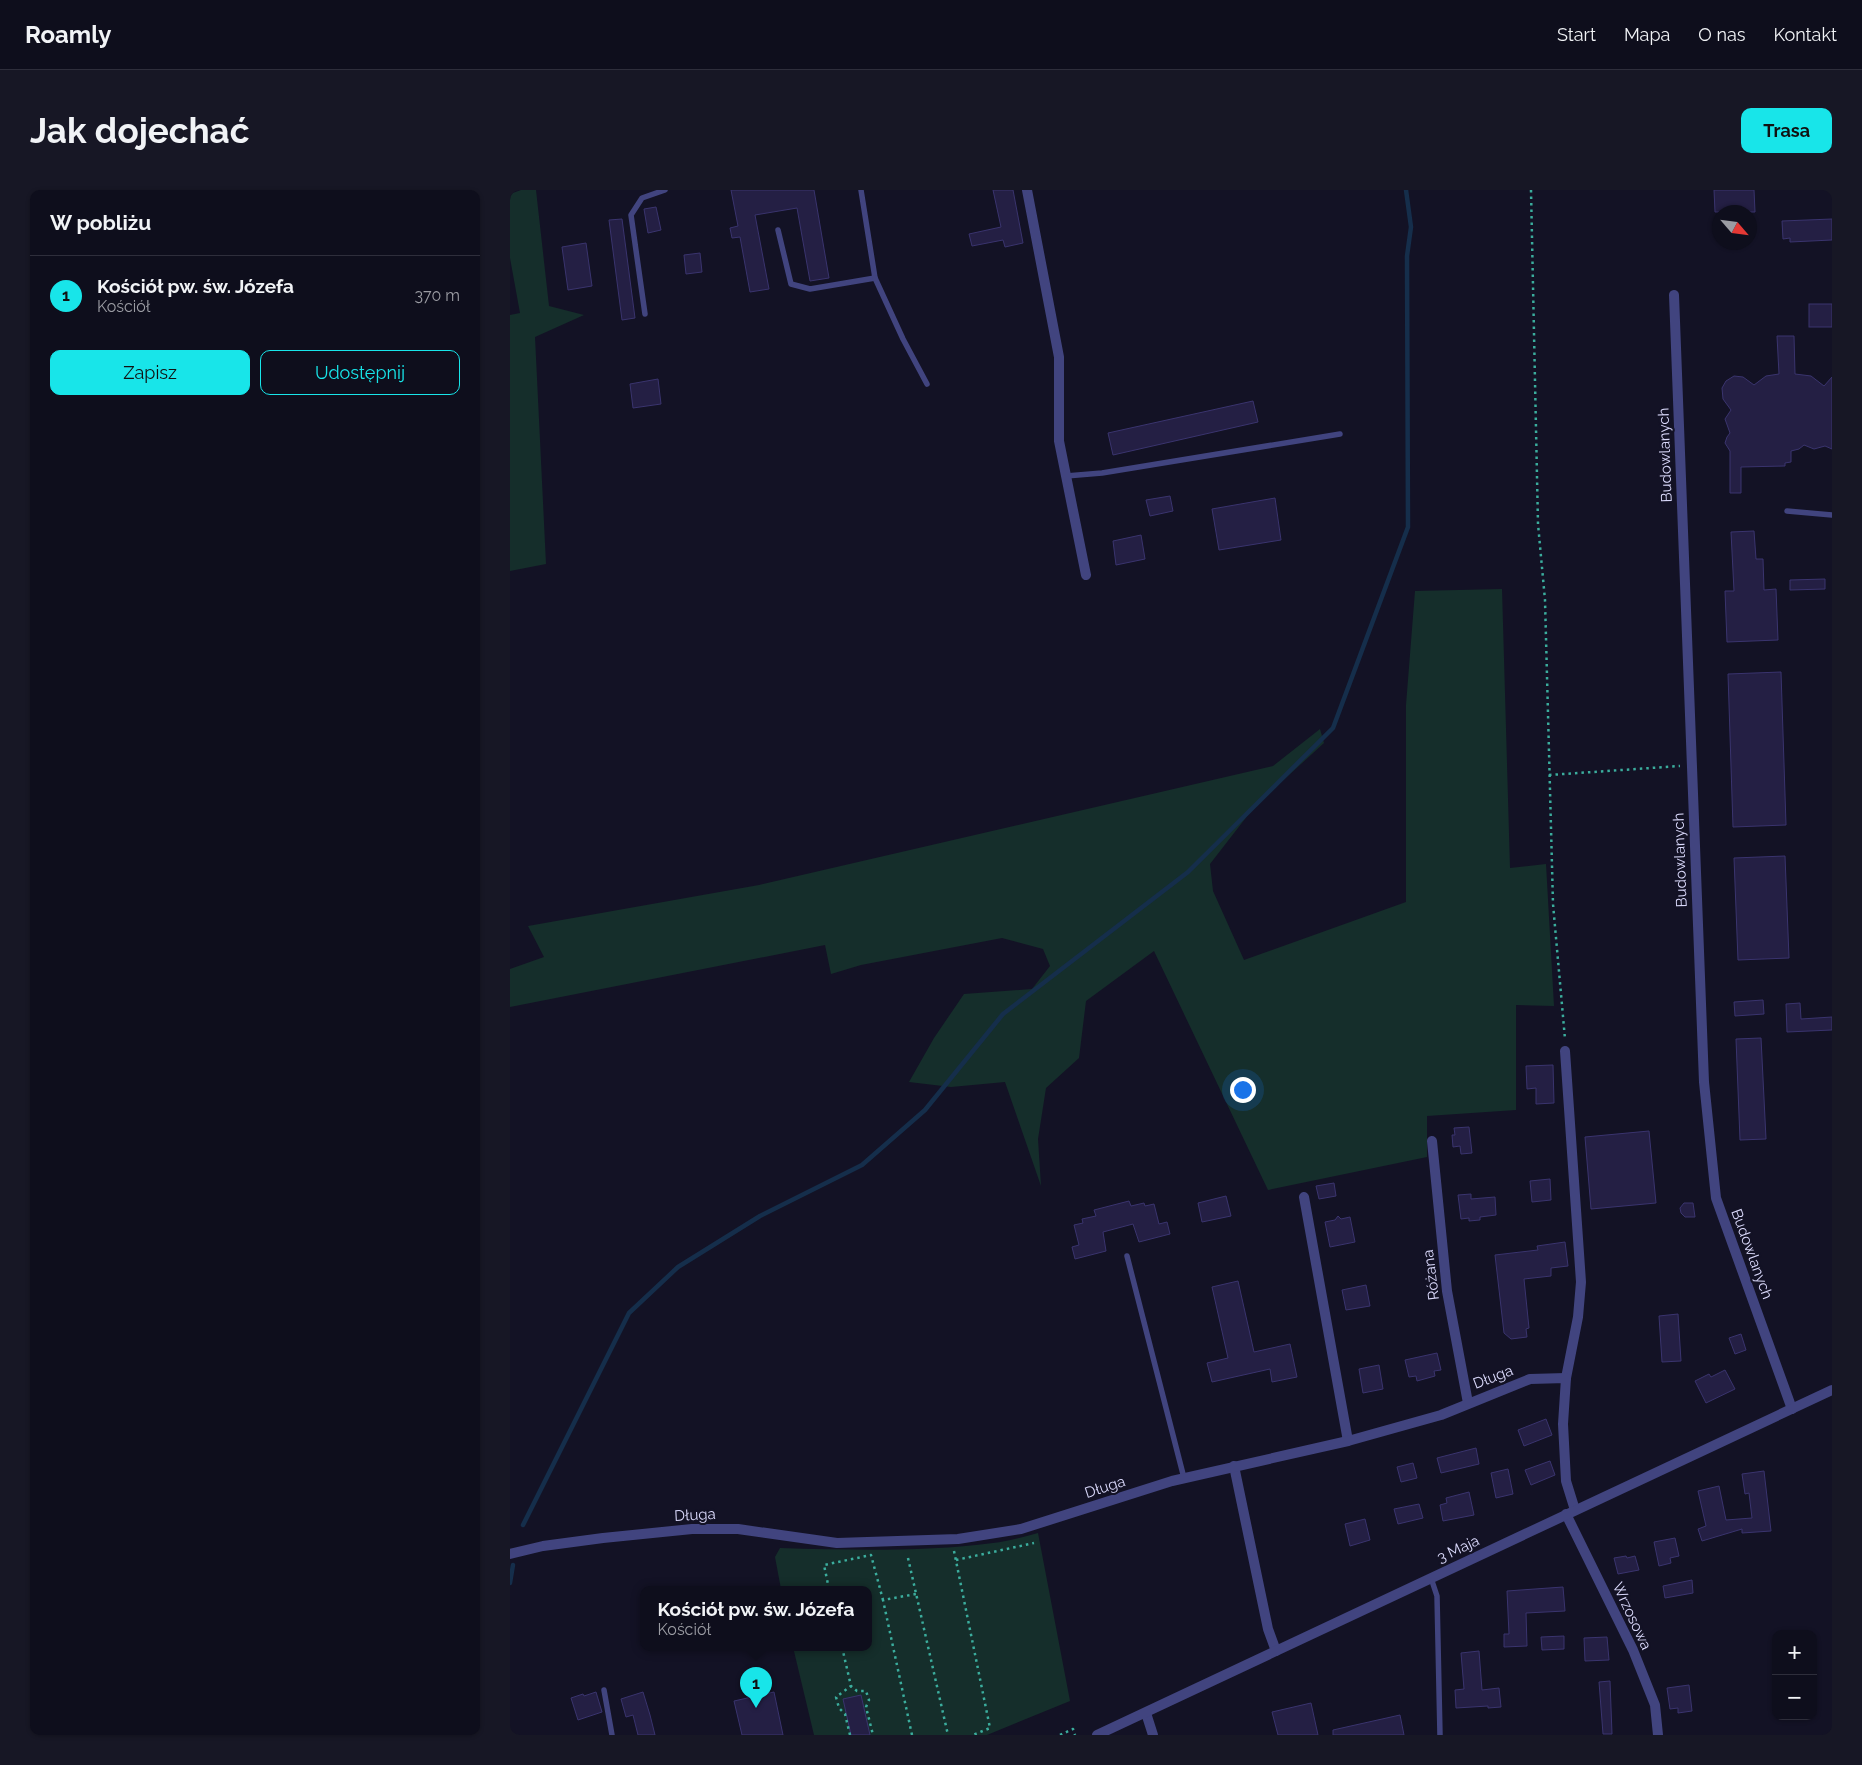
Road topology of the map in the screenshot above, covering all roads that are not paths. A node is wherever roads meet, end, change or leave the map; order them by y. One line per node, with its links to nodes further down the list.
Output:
1 (665, 190): 7 (lane)
2 (861, 190): 5 (lane)
3 (1027, 190): 10 (street)
4 (778, 230): 5 (lane)
5 (875, 278): 8 (lane)
6 (1674, 295): 21 (street, Budowlanych)
7 (645, 314)
8 (927, 384)
9 (1340, 434): 10 (lane)
10 (1066, 476): 13 (street)
11 (1787, 511): 12 (lane)
12 (1832, 515)
13 (1086, 574)
14 (1565, 1051): 18 (street)
15 (1432, 1141): 20 (street, Różana)
16 (1304, 1196): 22 (street)
17 (1127, 1256): 24 (lane)
18 (1566, 1378): 20 (street, Długa); 25 (street)
19 (1832, 1390): 21 (street, 3 Maja)
20 (1468, 1403): 22 (street, Długa)
21 (1792, 1409): 25 (street, 3 Maja)
22 (1348, 1441): 23 (street, Długa)
23 (1234, 1466): 24 (street, Długa); 28 (street)
24 (1184, 1478): 26 (street, Długa)
25 (1570, 1512): 27 (street, 3 Maja); 35 (street, Wrzosowa)
26 (510, 1554)
27 (1431, 1578): 28 (street, 3 Maja); 34 (lane)
28 (1276, 1651): 30 (street, 3 Maja)
29 (604, 1690): 31 (lane)
30 (1146, 1713): 32 (street, 3 Maja); 33 (street)
31 (612, 1735)
32 (1097, 1735)
33 (1153, 1735)
34 (1440, 1735)
35 (1658, 1735)

